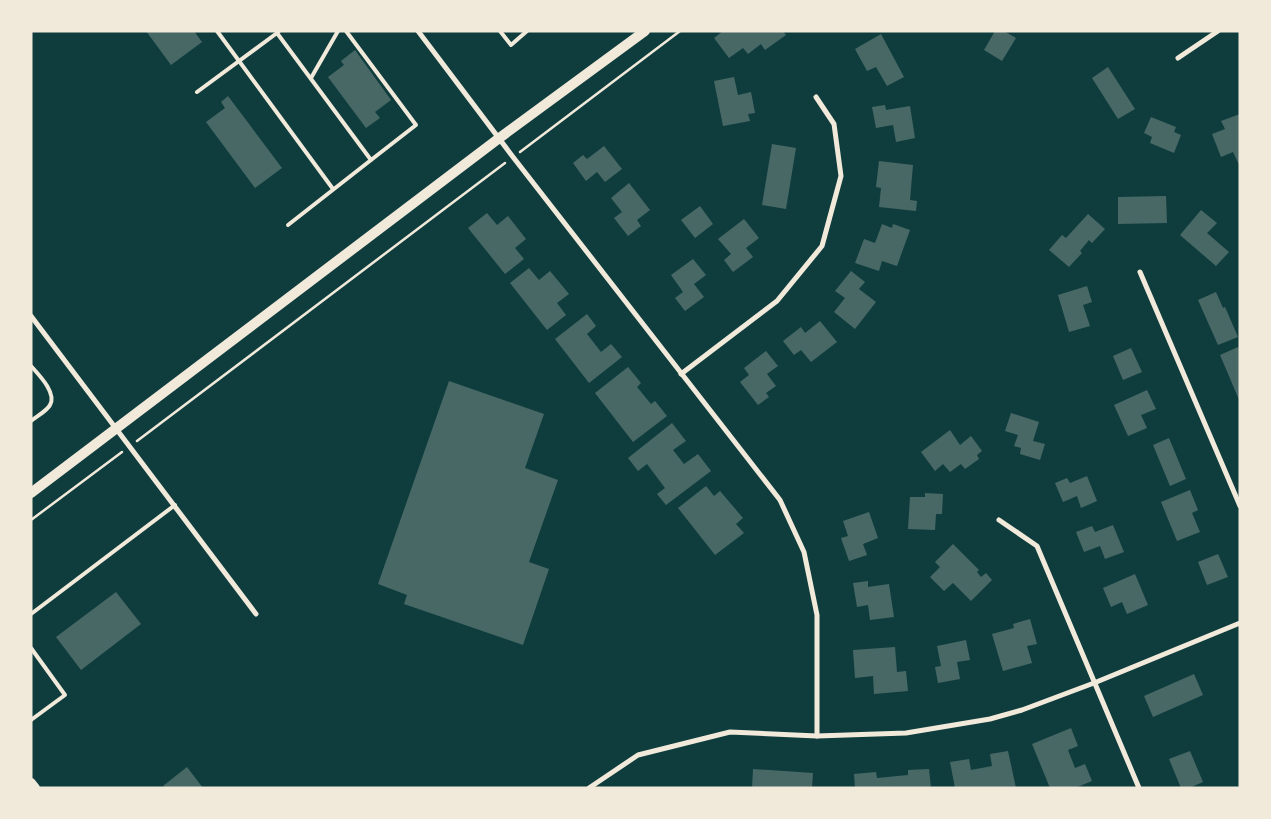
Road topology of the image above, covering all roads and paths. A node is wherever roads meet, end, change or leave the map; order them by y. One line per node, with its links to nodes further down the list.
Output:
1 (217, 31): 12 (lane)
2 (338, 31): 13 (lane)
3 (346, 31): 18 (lane)
4 (418, 31): 16 (street)
5 (500, 31): 6 (lane)
6 (527, 31)
7 (645, 31): 16 (main road)
8 (680, 31): 17 (path)
9 (1218, 31): 11 (street)
10 (278, 32): 12 (lane); 13 (lane)
11 (1178, 58)
12 (238, 62): 14 (lane); 20 (lane)
13 (311, 78): 18 (lane)
14 (197, 92)
15 (816, 97): 25 (street)
16 (498, 138): 25 (street); 27 (main road)
17 (530, 145)
18 (371, 160): 20 (lane)
19 (497, 169): 28 (path)
20 (333, 189): 21 (lane)
21 (288, 225)
22 (1140, 272): 32 (street)
23 (31, 316): 27 (street)
24 (31, 366): 26 (lane)
25 (681, 374): 41 (street)
26 (31, 421)
27 (116, 430): 30 (main road); 31 (street)
28 (144, 435)
29 (116, 457): 33 (path)
30 (31, 493)
31 (175, 505): 35 (lane); 36 (street)
32 (1240, 506)
33 (31, 520)
34 (999, 520): 39 (street)
35 (31, 614)
36 (256, 614)
37 (1240, 623): 39 (street)
38 (31, 648): 40 (lane)
39 (1094, 683): 41 (street); 45 (street)
40 (31, 720)
41 (817, 736): 44 (street)
42 (31, 783): 43 (main road)
43 (35, 788)
44 (589, 788)
45 (1140, 788)

